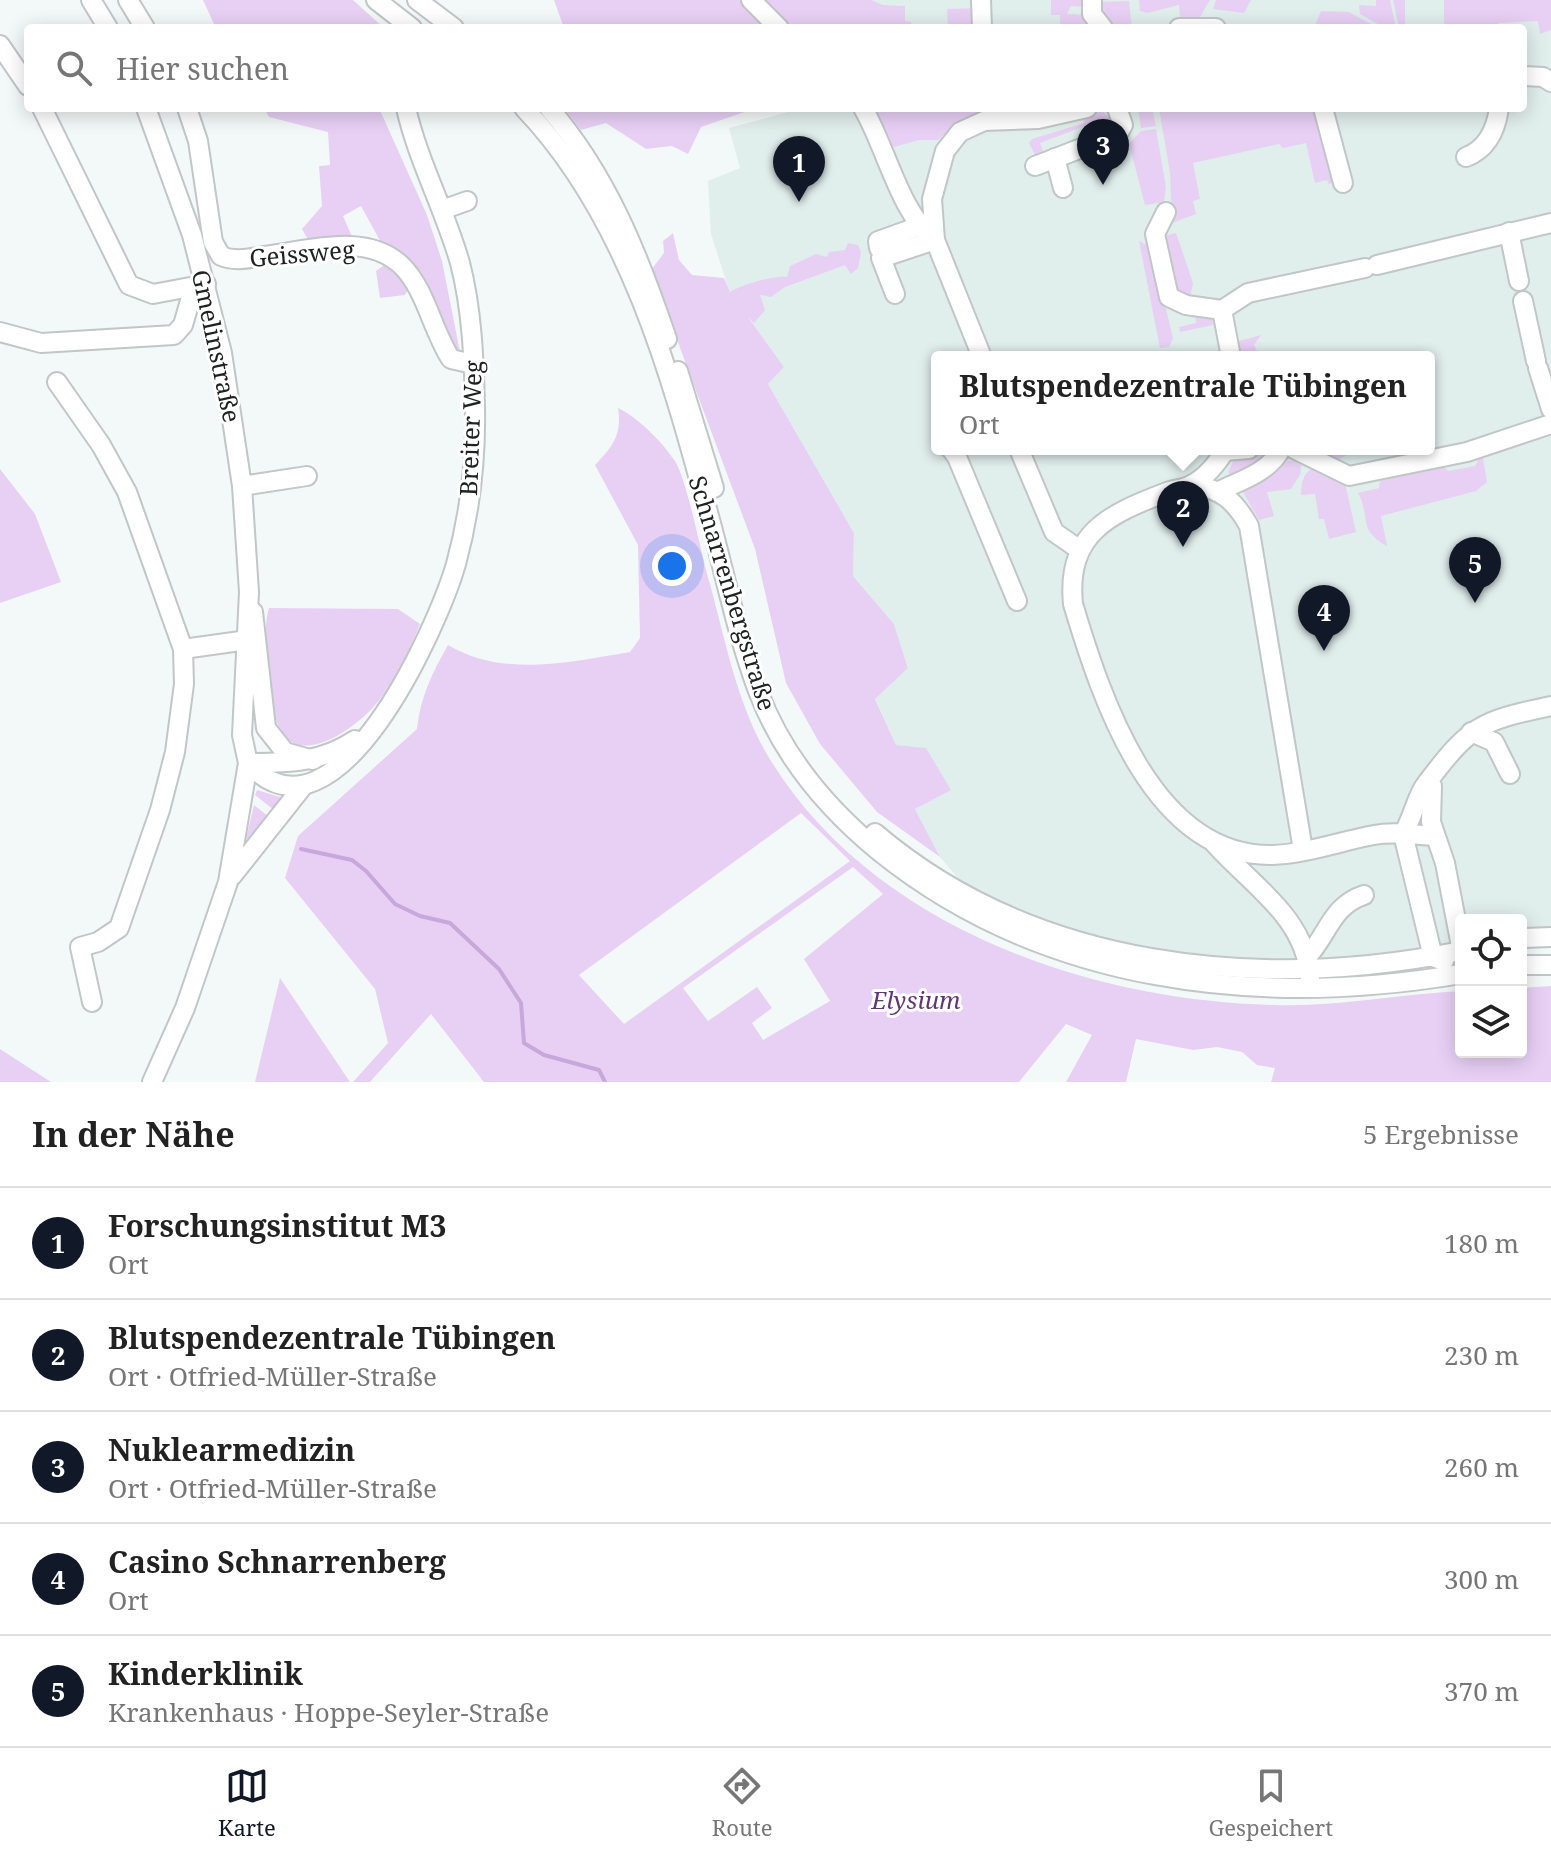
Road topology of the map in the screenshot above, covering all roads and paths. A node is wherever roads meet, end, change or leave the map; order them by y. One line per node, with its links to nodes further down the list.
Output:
1 (91, 0): 7 (street)
2 (128, 0): 8 (street)
3 (376, 0): 9 (street)
4 (751, 0): 12 (street)
5 (981, 0): 13 (street)
6 (422, 4): 10 (street); 11 (street)
7 (106, 24)
8 (143, 24)
9 (408, 24)
10 (414, 24)
11 (447, 24)
12 (775, 24)
13 (982, 24)
14 (0, 45): 16 (street)
15 (1527, 76): 17 (street)
16 (24, 80)
17 (1551, 82)
18 (44, 112): 45 (street)
19 (148, 112): 45 (street, Gmelinstraße)
20 (188, 112): 52 (street, Geissweg)
21 (408, 112): 37 (street, Breiter Weg)
22 (527, 112): 92 (street, Schnarrenbergstraße)
23 (552, 112): 89 (street, Schnarrenbergstraße)
24 (865, 112): 40 (street)
25 (1118, 112): 32 (street)
26 (1324, 112): 34 (street)
27 (1498, 112): 31 (street)
28 (984, 114): 30 (street); 42 (street)
29 (1038, 114): 30 (street)
30 (1012, 115)
31 (1466, 157)
32 (1055, 158): 33 (street); 35 (street)
33 (1035, 166)
34 (1343, 183)
35 (1063, 188)
36 (467, 201): 37 (street)
37 (442, 210): 52 (street, Breiter Weg)
38 (1166, 212): 48 (street)
39 (1551, 223): 41 (street)
40 (917, 227): 42 (street); 43 (street)
41 (1509, 232): 44 (street); 48 (street)
42 (935, 240): 46 (street); 50 (street)
43 (879, 248)
44 (1519, 281)
45 (200, 286): 49 (street); 63 (street, Gmelinstraße)
46 (895, 294)
47 (1523, 301): 54 (street)
48 (1222, 310): 51 (street)
49 (0, 332)
50 (980, 351)
51 (1230, 351)
52 (473, 364): 70 (street, Breiter Weg)
53 (57, 382): 68 (street)
54 (1551, 409)
55 (1551, 424): 60 (street)
56 (956, 455): 66 (street)
57 (1022, 455): 65 (street)
58 (1222, 455): 62 (street)
59 (1278, 455): 64 (street)
60 (1306, 455)
61 (307, 476): 63 (street)
62 (1191, 485): 64 (street); 65 (street)
63 (242, 486): 67 (street, Gmelinstraße)
64 (1219, 491): 80 (street)
65 (1080, 550): 79 (street)
66 (1017, 601)
67 (251, 639): 68 (street); 72 (street, Gmelinstraße); 73 (street, Gmelinstraße)
68 (183, 649): 93 (street)
69 (1551, 706): 71 (street)
70 (371, 729): 72 (street, Breiter Weg); 76 (street, Breiter Weg)
71 (1471, 732): 74 (street); 75 (street)
72 (313, 760): 73 (street, Breiter Weg)
73 (248, 763): 76 (street); 81 (street, Gmelinstraße)
74 (1510, 774)
75 (1432, 779): 77 (street); 78 (street)
76 (304, 785): 81 (street, Gmelinstraße)
77 (1403, 834): 78 (street); 80 (street); 86 (street)
78 (1435, 836): 85 (street)
79 (1211, 840): 80 (street); 89 (street)
80 (1303, 850)
81 (228, 882): 94 (street, Gmelinstraße)
82 (1364, 895): 89 (street)
83 (1551, 937): 84 (street)
84 (1527, 938)
85 (1455, 946)
86 (1433, 957): 88 (street); 89 (street, Schnarrenbergstraße)
87 (1455, 962): 92 (street, Schnarrenbergstraße)
88 (1455, 962)
89 (1308, 963): 92 (street)
90 (1527, 965): 91 (street)
91 (1551, 965)
92 (1311, 988)
93 (92, 1002)
94 (152, 1082)

